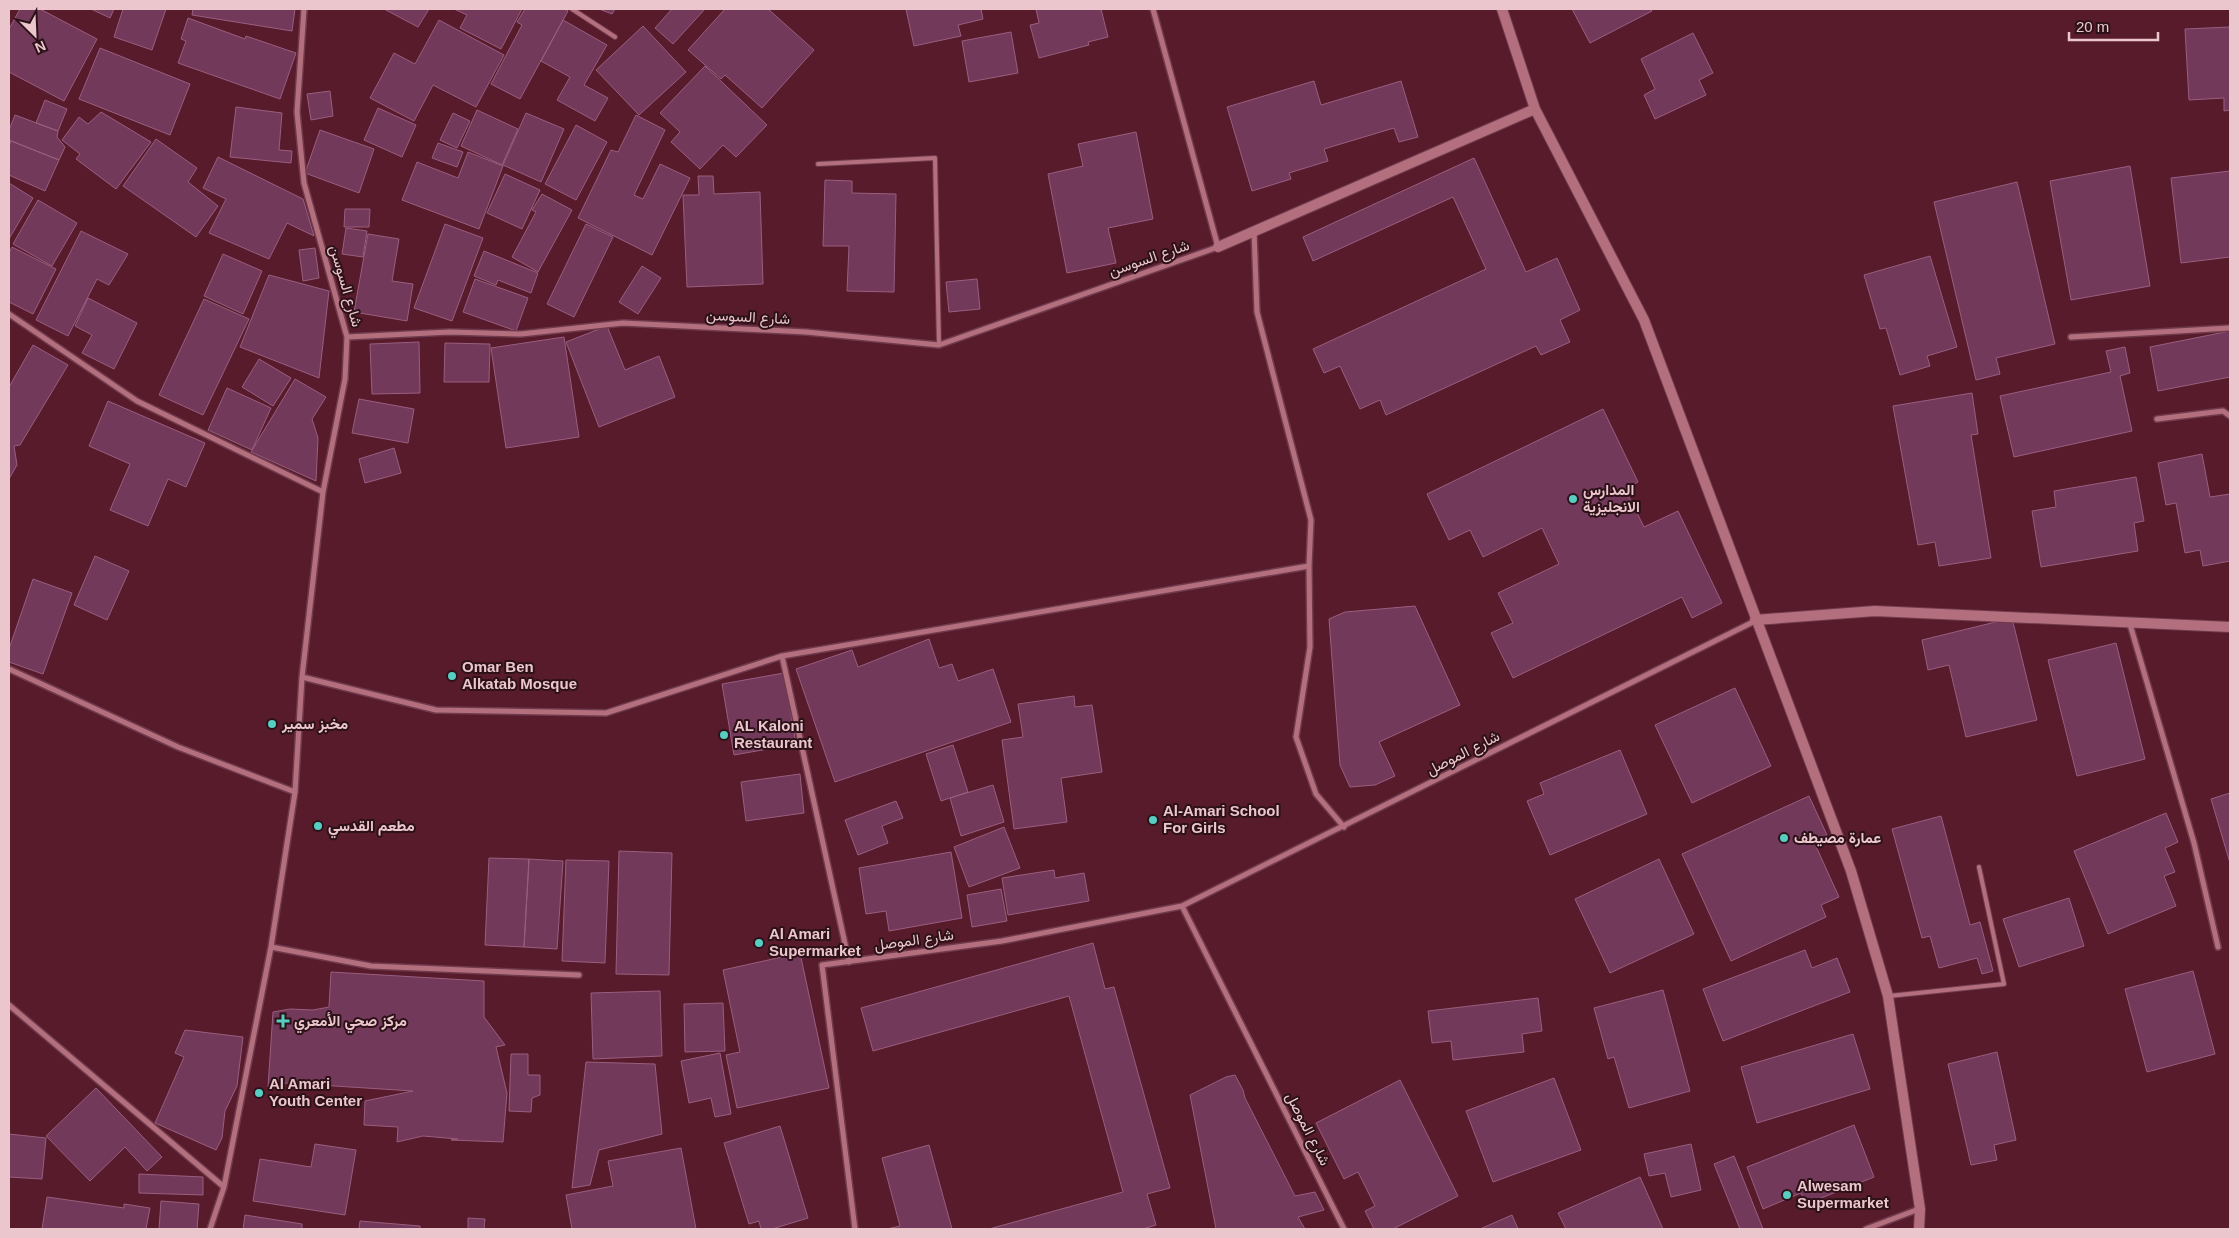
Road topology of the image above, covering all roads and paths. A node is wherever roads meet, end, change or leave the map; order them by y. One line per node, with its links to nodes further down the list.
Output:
1 (304, 9): 12 (street, شارع السوسن)
2 (572, 9): 5 (lane)
3 (1153, 9): 9 (street)
4 (1502, 9): 6 (street)
5 (615, 37)
6 (1536, 109): 8 (street); 19 (street)
7 (818, 164): 14 (lane)
8 (1254, 231): 9 (street); 18 (street)
9 (1218, 247): 14 (street, شارع السوسن)
10 (9, 314): 17 (street)
11 (2230, 328): 13 (street)
12 (347, 337): 14 (street, شارع السوسن); 17 (street)
13 (2070, 337)
14 (939, 345)
15 (2230, 416): 16 (street)
16 (2157, 419)
17 (323, 492): 24 (street)
18 (1309, 566): 22 (street); 26 (street)
19 (1755, 620): 20 (street); 26 (street, شارع الموصل); 33 (street)
20 (2129, 620): 21 (street); 30 (street)
21 (2230, 626)
22 (782, 656): 24 (street); 31 (street)
23 (9, 669): 25 (street)
24 (302, 677): 25 (street)
25 (295, 792): 29 (street)
26 (1344, 827): 28 (street, شارع الموصل)
27 (1979, 867): 33 (lane)
28 (1182, 906): 31 (street, شارع الموصل); 39 (street, شارع الموصل)
29 (271, 947): 32 (street); 35 (street)
30 (2218, 947)
31 (849, 962): 38 (street, شارع الموصل)
32 (579, 975)
33 (1888, 996): 36 (street)
34 (9, 1005): 35 (street)
35 (224, 1187): 37 (street)
36 (1920, 1209): 40 (street); 41 (street)
37 (210, 1229)
38 (854, 1229)
39 (1344, 1229)
40 (1866, 1229)
41 (1919, 1229)

